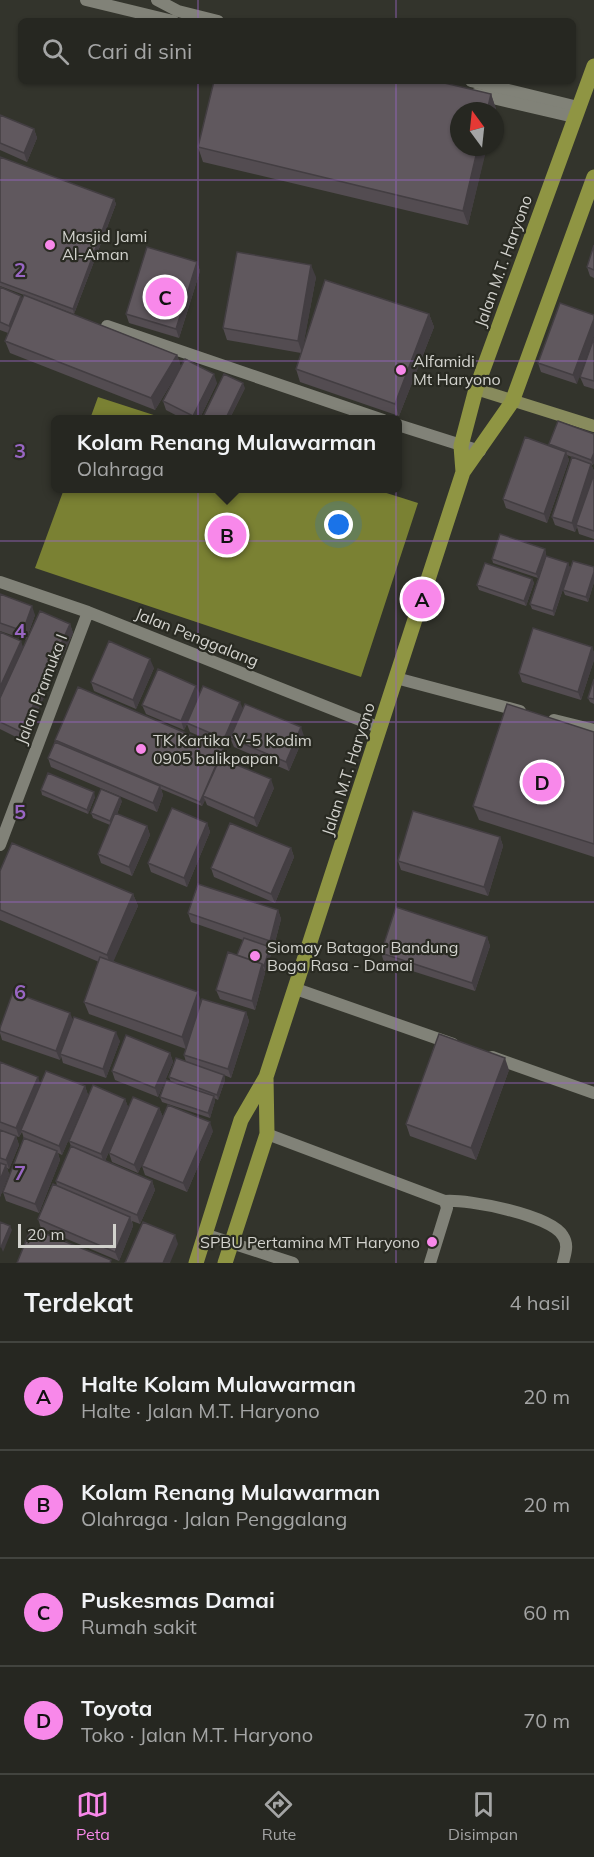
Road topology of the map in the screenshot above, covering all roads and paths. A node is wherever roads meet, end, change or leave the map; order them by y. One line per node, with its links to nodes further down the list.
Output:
1 (86, 0): 3 (street)
2 (157, 0): 4 (street)
3 (161, 18)
4 (206, 18)
5 (594, 66): 8 (main road, Jalan M.T. Haryono)
6 (481, 84): 8 (street)
7 (458, 89): 8 (street)
8 (576, 112): 11 (main road, Jalan M.T. Haryono)
9 (594, 177): 12 (main road, Jalan M.T. Haryono)
10 (107, 326): 13 (street)
11 (476, 389): 12 (street); 16 (main road, Jalan M.T. Haryono)
12 (512, 402): 15 (street); 17 (main road, Jalan M.T. Haryono)
13 (368, 415)
14 (402, 425): 16 (street)
15 (594, 426)
16 (461, 446): 17 (street); 18 (main road, Jalan M.T. Haryono)
17 (480, 451): 18 (main road, Jalan M.T. Haryono)
18 (463, 472): 21 (main road, Jalan M.T. Haryono)
19 (0, 582): 20 (street, Jalan Penggalang)
20 (88, 612): 22 (street, Jalan Penggalang); 24 (street, Jalan Pramuka I)
21 (396, 678): 22 (main road, Jalan M.T. Haryono); 23 (street)
22 (380, 728): 25 (main road, Jalan M.T. Haryono)
23 (594, 730)
24 (0, 845)
25 (296, 989): 26 (street); 28 (main road, Jalan M.T. Haryono)
26 (461, 1047)
27 (483, 1054): 29 (street)
28 (266, 1077): 30 (main road, Jalan M.T. Haryono); 32 (main road, Jalan M.T. Haryono)
29 (594, 1093)
30 (267, 1134): 31 (street); 33 (main road, Jalan M.T. Haryono)
31 (445, 1201): 37 (street); 38 (street)
32 (207, 1235): 33 (street); 34 (main road, Jalan M.T. Haryono)
33 (232, 1242): 35 (main road, Jalan M.T. Haryono); 36 (street)
34 (196, 1263)
35 (225, 1263)
36 (293, 1263)
37 (430, 1263)
38 (563, 1263)

